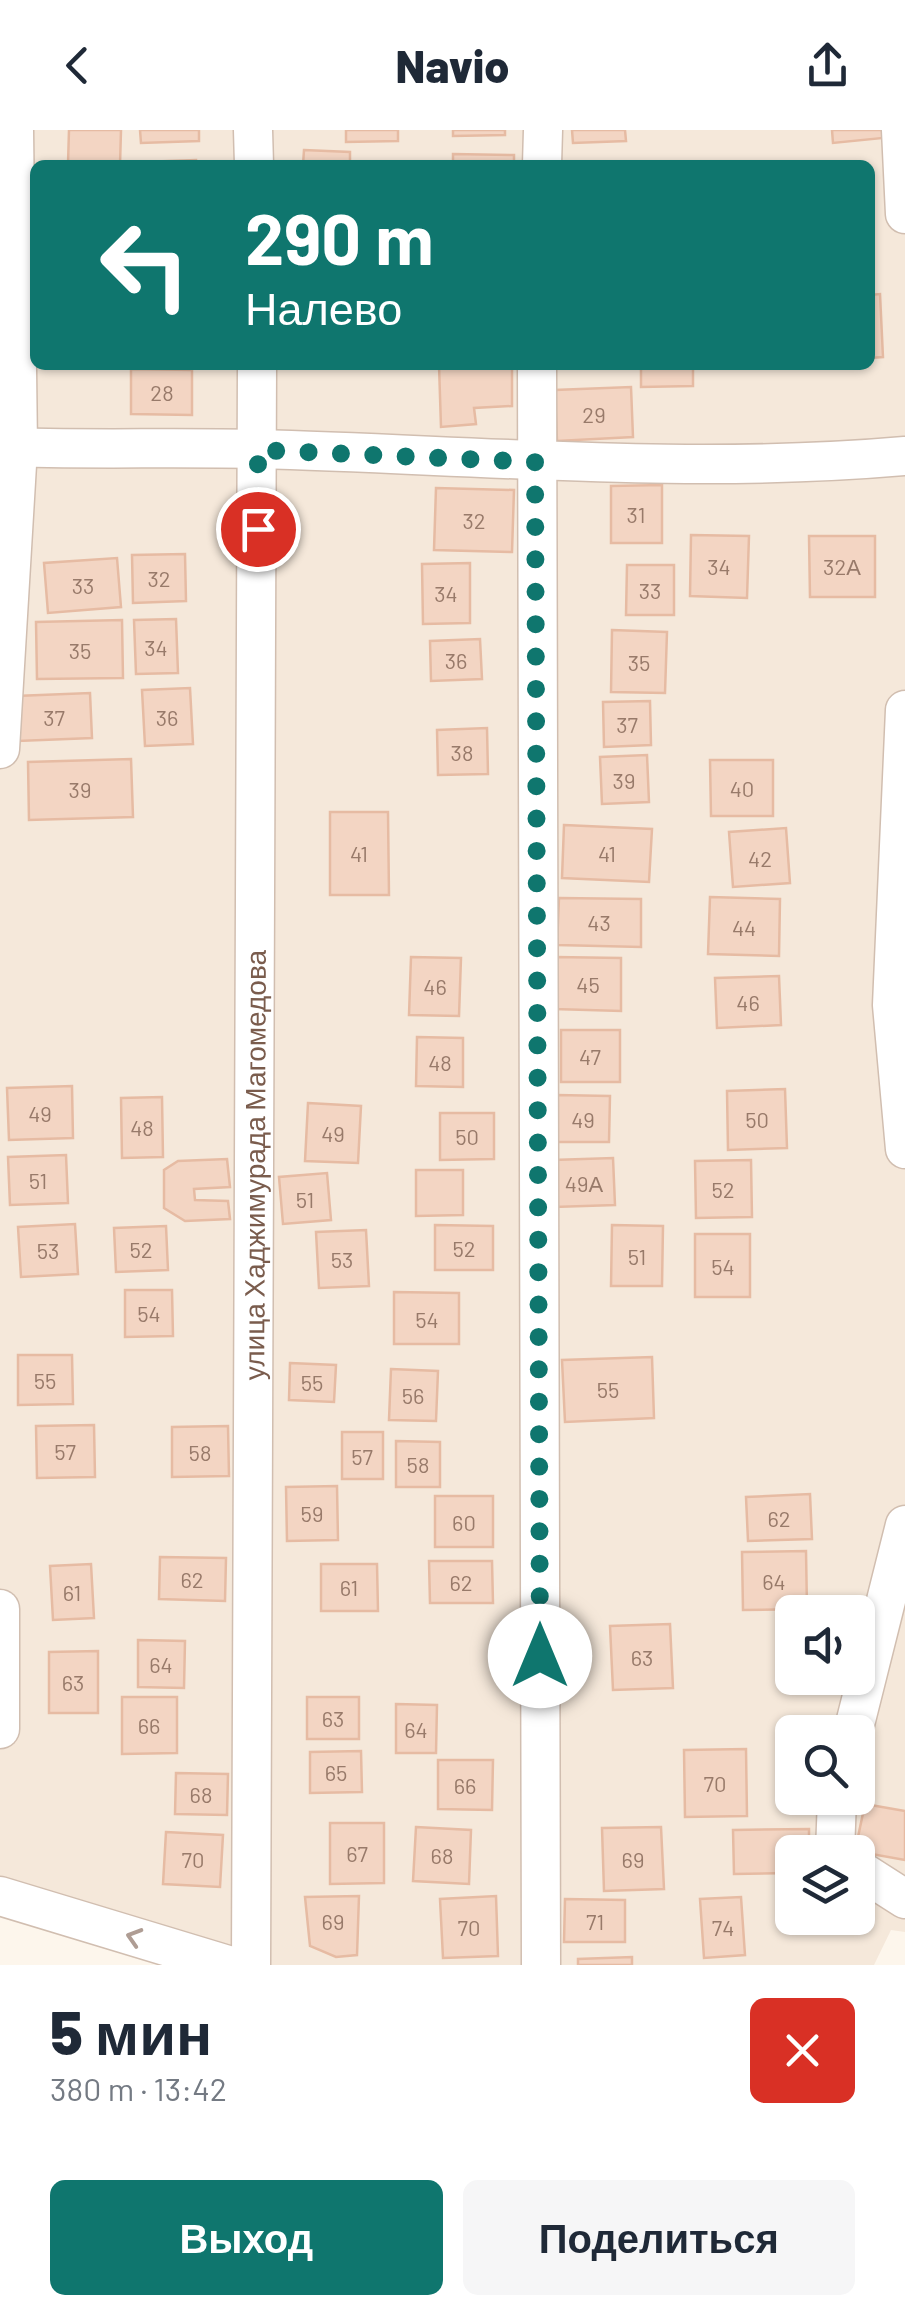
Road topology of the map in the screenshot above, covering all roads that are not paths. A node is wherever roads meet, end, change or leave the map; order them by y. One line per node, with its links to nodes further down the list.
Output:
1 (14, 130): 10 (street)
2 (253, 130): 5 (street)
3 (542, 130): 6 (street)
4 (901, 130): 7 (street)
5 (254, 160)
6 (542, 160)
7 (905, 214)
8 (257, 370): 11 (street, улица Хаджимурада Магомедова)
9 (537, 370): 13 (street)
10 (9, 447): 11 (street); 15 (street)
11 (258, 450): 13 (street); 25 (street, улица Хаджимурада Магомедова)
12 (905, 456): 13 (street)
13 (535, 462): 26 (street)
14 (905, 710): 16 (street)
15 (0, 749)
16 (905, 1149)
17 (905, 1525): 19 (street)
18 (0, 1609): 20 (street)
19 (857, 1715)
20 (0, 1729)
21 (875, 1879): 23 (street)
22 (0, 1896): 24 (street, one-way to 22)
23 (905, 1898)
24 (228, 1965)
25 (250, 1965)
26 (541, 1965)

